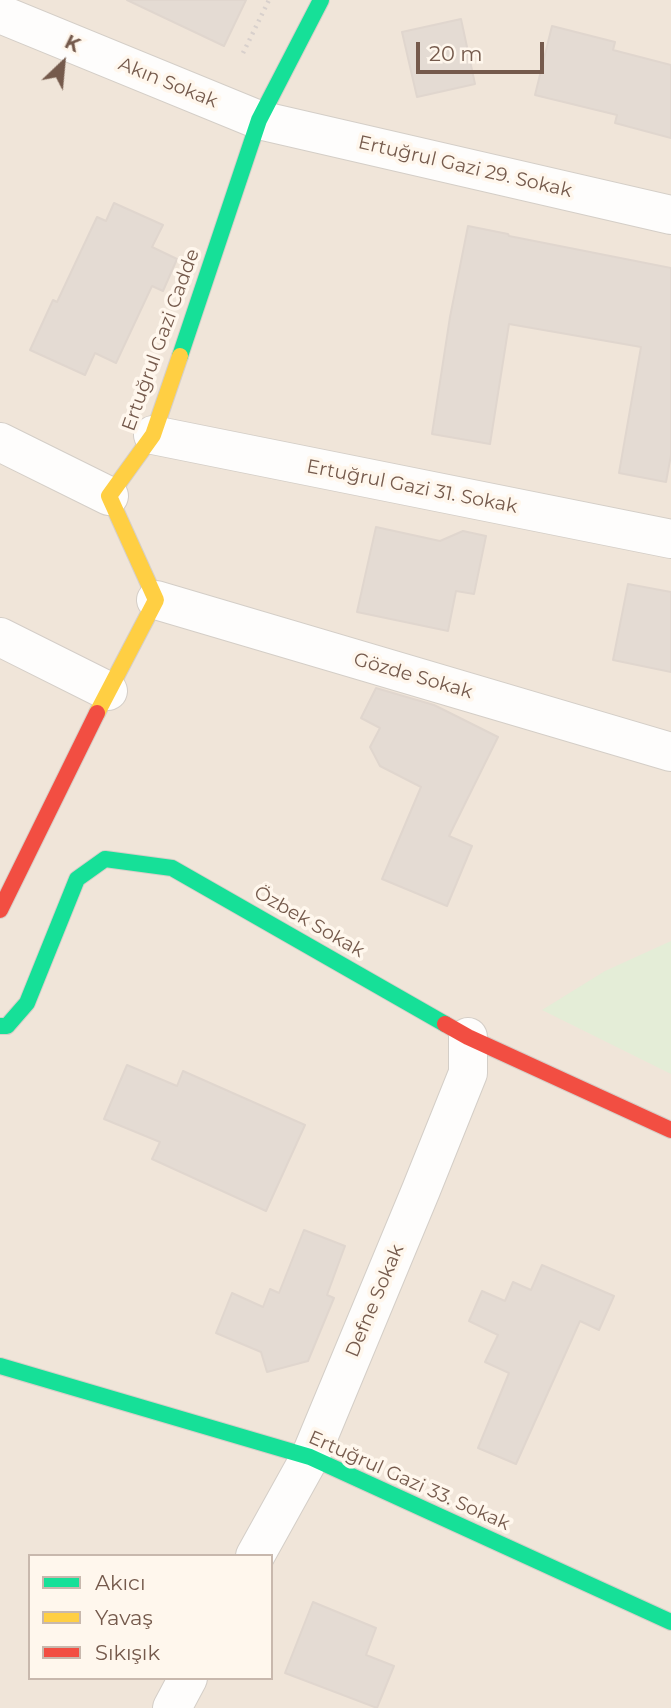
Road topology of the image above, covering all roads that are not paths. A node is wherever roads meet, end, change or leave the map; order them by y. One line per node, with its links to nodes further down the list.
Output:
1 (321, 0): 3 (street, Ertuğrul Gazi Cadde)
2 (0, 14): 3 (street, Akın Sokak)
3 (259, 120): 4 (street, Ertuğrul Gazi 29. Sokak); 5 (street, Ertuğrul Gazi Cadde)
4 (671, 215)
5 (153, 435): 7 (street, Ertuğrul Gazi Cadde); 8 (street, Ertuğrul Gazi 31. Sokak)
6 (0, 442): 7 (street)
7 (109, 496): 9 (street)
8 (671, 539)
9 (156, 600): 11 (street); 12 (street, Gözde Sokak)
10 (0, 636): 11 (street)
11 (108, 691): 13 (street)
12 (671, 752)
13 (0, 910)
14 (0, 1026): 15 (street, Özbek Sokak)
15 (468, 1037): 16 (street, Özbek Sokak); 18 (street, Defne Sokak)
16 (671, 1130)
17 (0, 1366): 18 (street, Ertuğrul Gazi 33. Sokak)
18 (310, 1457): 19 (street, Defne Sokak); 20 (street, Ertuğrul Gazi 33. Sokak)
19 (257, 1554)
20 (671, 1622)
21 (187, 1680): 22 (street)
22 (172, 1708)

